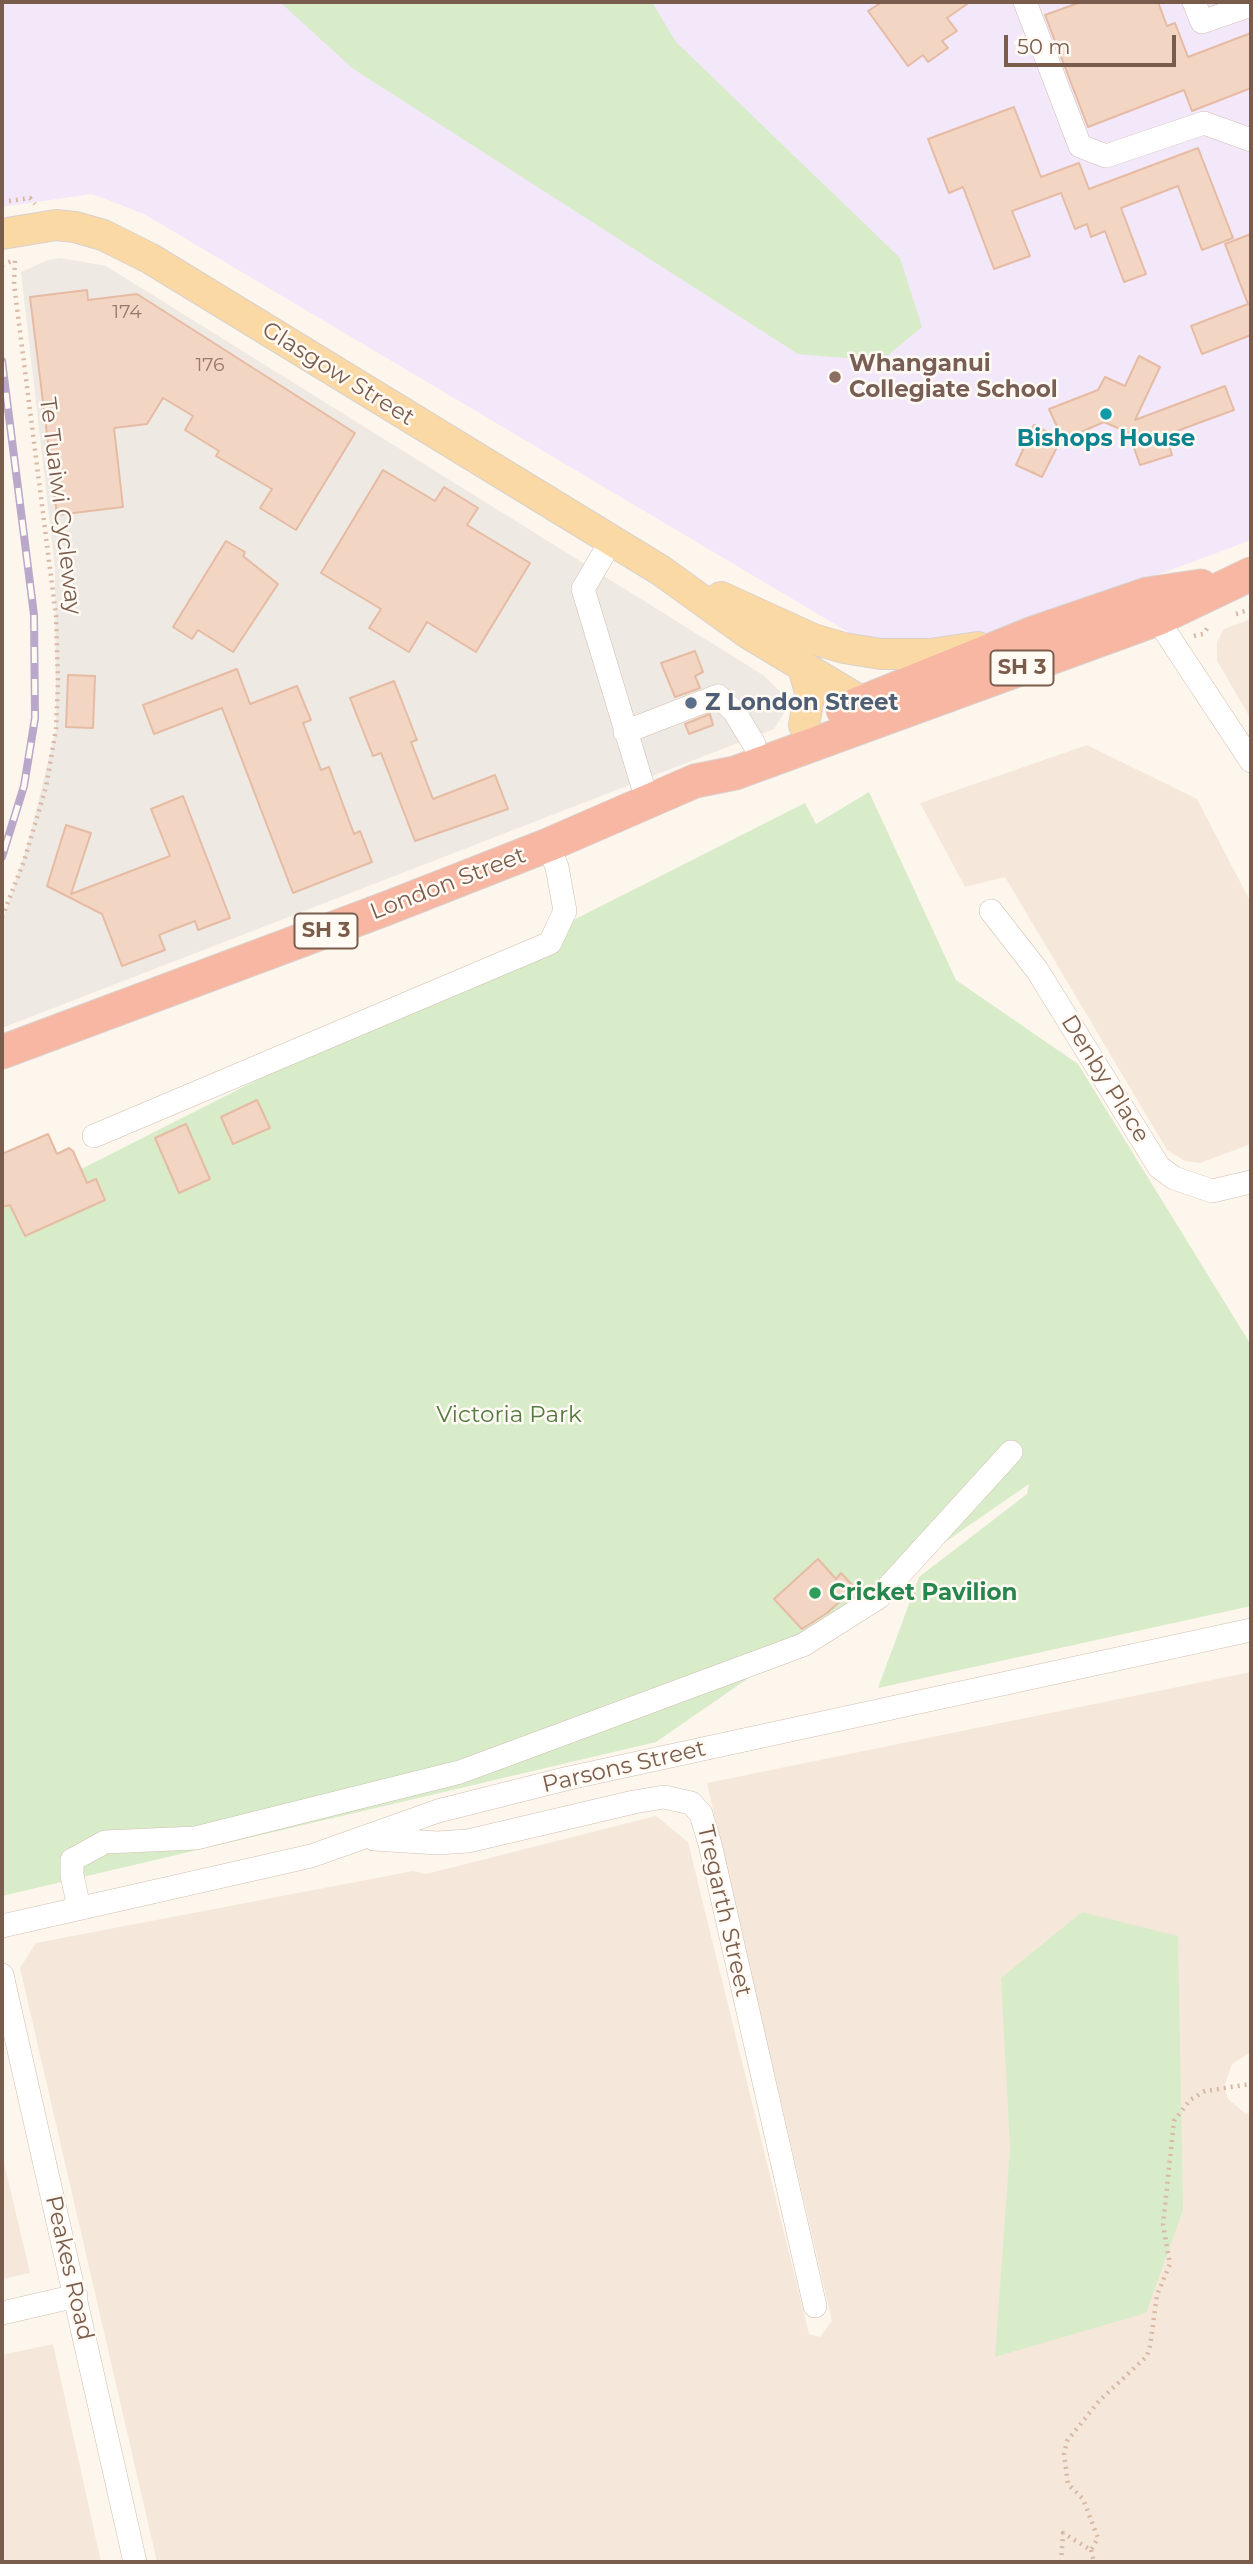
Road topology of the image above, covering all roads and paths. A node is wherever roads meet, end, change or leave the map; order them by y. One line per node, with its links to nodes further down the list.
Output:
1 (1025, 2): 4 (street)
2 (1194, 2): 3 (street)
3 (1251, 5)
4 (1251, 140)
5 (2, 202): 6 (path)
6 (34, 202)
7 (9, 247): 8 (main road, Glasgow Street); 23 (path, Te Tuaiwi Cycleway)
8 (611, 541): 9 (main road, Glasgow Street); 16 (street)
9 (660, 570): 12 (main road, Glasgow Street); 13 (main road, Glasgow Street)
10 (1241, 577): 11 (highway, London Street / SH 3); 12 (highway, London Street / SH 3)
11 (1157, 619): 14 (highway, London Street / SH 3); 18 (street)
12 (1033, 633): 14 (highway, London Street / SH 3)
13 (803, 667): 14 (main road, Glasgow Street); 15 (main road)
14 (874, 710): 15 (highway, London Street / SH 3); 19 (highway, London Street / SH 3)
15 (804, 725): 17 (highway, London Street / SH 3)
16 (625, 732): 17 (street); 20 (street)
17 (754, 744): 19 (highway, London Street / SH 3)
18 (1251, 761)
19 (695, 781): 20 (highway, London Street / SH 3)
20 (648, 800): 21 (highway, London Street / SH 3)
21 (548, 845): 24 (highway, London Street / SH 3); 25 (street)
22 (991, 911): 26 (street, Denby Place)
23 (2, 917)
24 (2, 1052)
25 (94, 1136)
26 (1251, 1182)
27 (1011, 1452): 30 (street)
28 (1251, 1630): 29 (street, Parsons Street)
29 (365, 1839): 30 (street, Parsons Street); 35 (street, Tregarth Street)
30 (79, 1908): 31 (street, Parsons Street)
31 (2, 1926)
32 (2, 1975): 34 (street, Peakes Road)
33 (1251, 2084): 37 (path)
34 (76, 2296): 36 (street); 38 (street, Peakes Road)
35 (815, 2306)
36 (2, 2313)
37 (1091, 2550): 39 (path); 40 (path)
38 (135, 2562)
39 (1061, 2562)
40 (1094, 2562)

